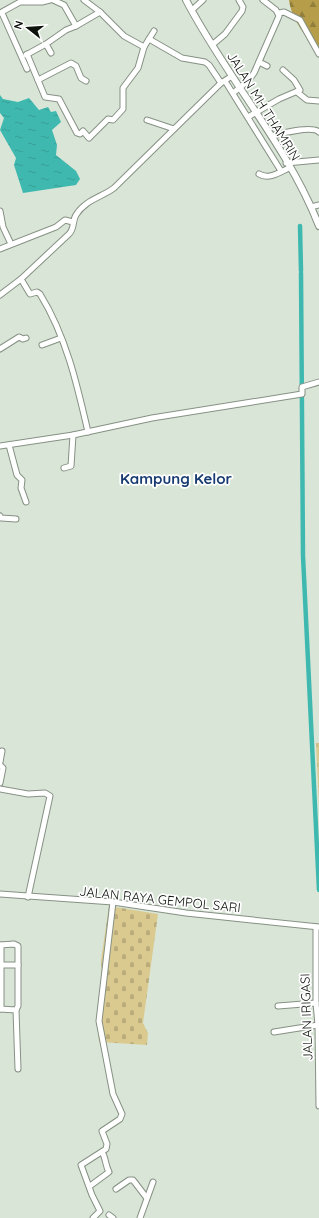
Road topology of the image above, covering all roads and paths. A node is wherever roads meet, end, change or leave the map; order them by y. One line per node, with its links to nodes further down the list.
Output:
1 (51, 0): 9 (street); 11 (street)
2 (84, 0): 8 (street)
3 (186, 0): 7 (street, JALAN MH THAMRIN)
4 (202, 0): 7 (street)
5 (240, 0): 15 (street)
6 (262, 0): 10 (street)
7 (192, 10): 15 (street, JALAN MH THAMRIN)
8 (100, 12): 11 (street); 16 (street)
9 (1, 13): 20 (street)
10 (279, 13): 19 (street); 21 (street)
11 (76, 26): 14 (street)
12 (154, 31): 13 (street)
13 (149, 39): 16 (street); 26 (street)
14 (46, 44): 17 (street); 18 (street)
15 (212, 45): 26 (street, JALAN MH THAMRIN)
16 (144, 47): 25 (street)
17 (51, 53)
18 (28, 54): 20 (street); 25 (street)
19 (319, 54)
20 (22, 57): 23 (street)
21 (259, 62): 22 (street); 28 (street)
22 (266, 66)
23 (27, 69)
24 (283, 70): 29 (street)
25 (38, 80): 27 (street)
26 (227, 80): 28 (street, JALAN MH THAMRIN); 33 (street)
27 (86, 81)
28 (236, 91): 31 (street, JALAN MH THAMRIN)
29 (298, 92): 30 (street); 31 (street)
30 (319, 101)
31 (252, 115): 35 (street, JALAN MH THAMRIN); 37 (street)
32 (147, 120): 33 (street)
33 (174, 129): 42 (street)
34 (319, 132): 35 (street)
35 (271, 136): 37 (street, JALAN MH THAMRIN)
36 (319, 160): 37 (street)
37 (285, 168): 38 (street); 40 (street, JALAN MH THAMRIN)
38 (259, 174)
39 (319, 205): 40 (street)
40 (311, 207): 43 (street, JALAN MH THAMRIN)
41 (0, 211): 44 (street)
42 (73, 222): 44 (street); 46 (street)
43 (319, 226)
44 (11, 244): 45 (street)
45 (0, 249)
46 (21, 279): 47 (street); 49 (street)
47 (0, 295)
48 (26, 338): 51 (street)
49 (61, 338): 50 (street); 53 (street)
50 (42, 345)
51 (0, 348)
52 (319, 382): 53 (street)
53 (88, 432): 54 (street)
54 (73, 435): 55 (street); 57 (street)
55 (9, 445): 56 (street); 58 (street)
56 (0, 446)
57 (64, 468)
58 (26, 502)
59 (0, 516): 60 (street)
60 (16, 519)
61 (2, 751): 62 (street)
62 (0, 764): 63 (street)
63 (0, 783)
64 (0, 789): 66 (street)
65 (0, 894): 66 (street, JALAN RAYA GEMPOL SARI)
66 (28, 897): 67 (street, JALAN RAYA GEMPOL SARI)
67 (112, 902): 68 (street, JALAN RAYA GEMPOL SARI); 81 (street)
68 (317, 927): 72 (street, JALAN IRIGASI)
69 (0, 945): 70 (street); 71 (street)
70 (0, 965): 71 (street); 74 (street)
71 (18, 965): 75 (street)
72 (316, 1003): 73 (street); 76 (street, JALAN IRIGASI)
73 (278, 1006)
74 (0, 1009): 75 (street)
75 (16, 1010): 78 (street)
76 (318, 1025): 77 (street); 79 (street, JALAN IRIGASI)
77 (274, 1032)
78 (18, 1069)
79 (319, 1089): 80 (street, JALAN IRIGASI)
80 (319, 1106)
81 (102, 1152): 83 (street); 83 (street)
82 (153, 1182): 85 (street)
83 (90, 1186): 86 (street)
84 (116, 1189): 85 (street)
85 (146, 1197): 87 (street)
86 (93, 1218)
87 (140, 1218)

